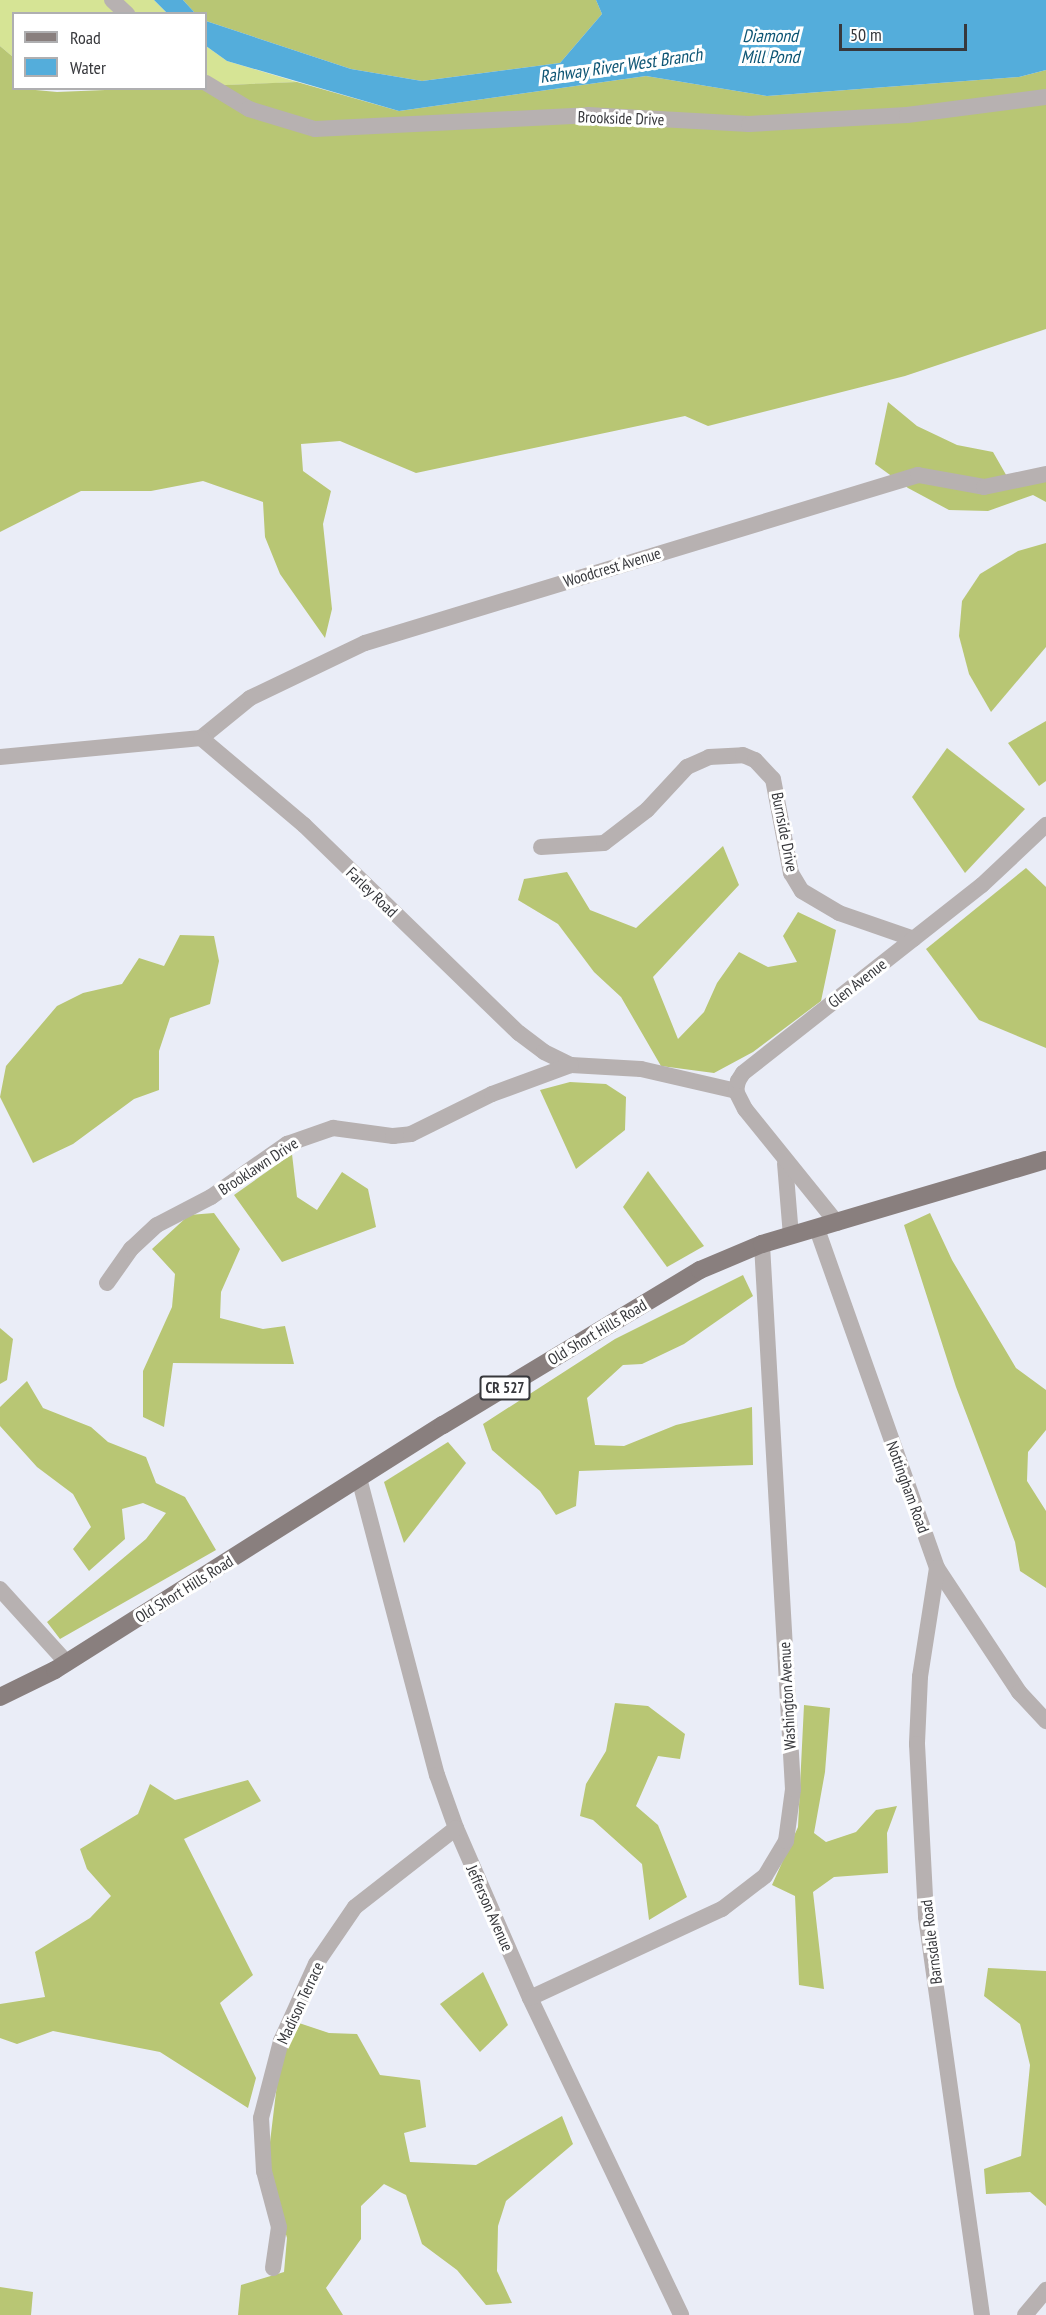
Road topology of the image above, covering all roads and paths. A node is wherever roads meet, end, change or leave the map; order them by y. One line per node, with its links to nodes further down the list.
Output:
1 (112, 0): 2 (street)
2 (125, 12)
3 (207, 84): 4 (street, Brookside Drive)
4 (1046, 97)
5 (1046, 474): 6 (street, Woodcrest Avenue)
6 (201, 738): 7 (street); 11 (street, Farley Road)
7 (0, 757)
8 (1046, 825): 10 (street, Glen Avenue)
9 (541, 847): 10 (street, Burnside Drive)
10 (914, 939): 12 (street, Glen Avenue)
11 (571, 1065): 12 (street, Farley Road); 19 (street, Brooklawn Drive)
12 (736, 1091): 13 (street)
13 (784, 1156): 15 (street); 17 (street)
14 (1046, 1160): 15 (main road, Old Short Hills Road / CR 527)
15 (837, 1223): 16 (main road, Old Short Hills Road / CR 527)
16 (817, 1229): 17 (main road, Old Short Hills Road / CR 527); 21 (street, Nottingham Road)
17 (791, 1236): 18 (main road, Old Short Hills Road / CR 527)
18 (762, 1244): 20 (main road, Old Short Hills Road / CR 527); 27 (street, Washington Avenue)
19 (107, 1283)
20 (359, 1478): 23 (main road, Old Short Hills Road / CR 527); 26 (street, Jefferson Avenue)
21 (937, 1568): 25 (street, Nottingham Road); 31 (street, Barnsdale Road)
22 (0, 1589): 23 (street)
23 (67, 1662): 24 (main road, Old Short Hills Road / CR 527)
24 (0, 1697)
25 (1046, 1721)
26 (456, 1828): 27 (street, Jefferson Avenue); 28 (street, Madison Terrace)
27 (530, 1998): 30 (street, Jefferson Avenue)
28 (273, 2268)
29 (1046, 2290): 32 (street)
30 (681, 2315)
31 (982, 2315)
32 (1024, 2315)

